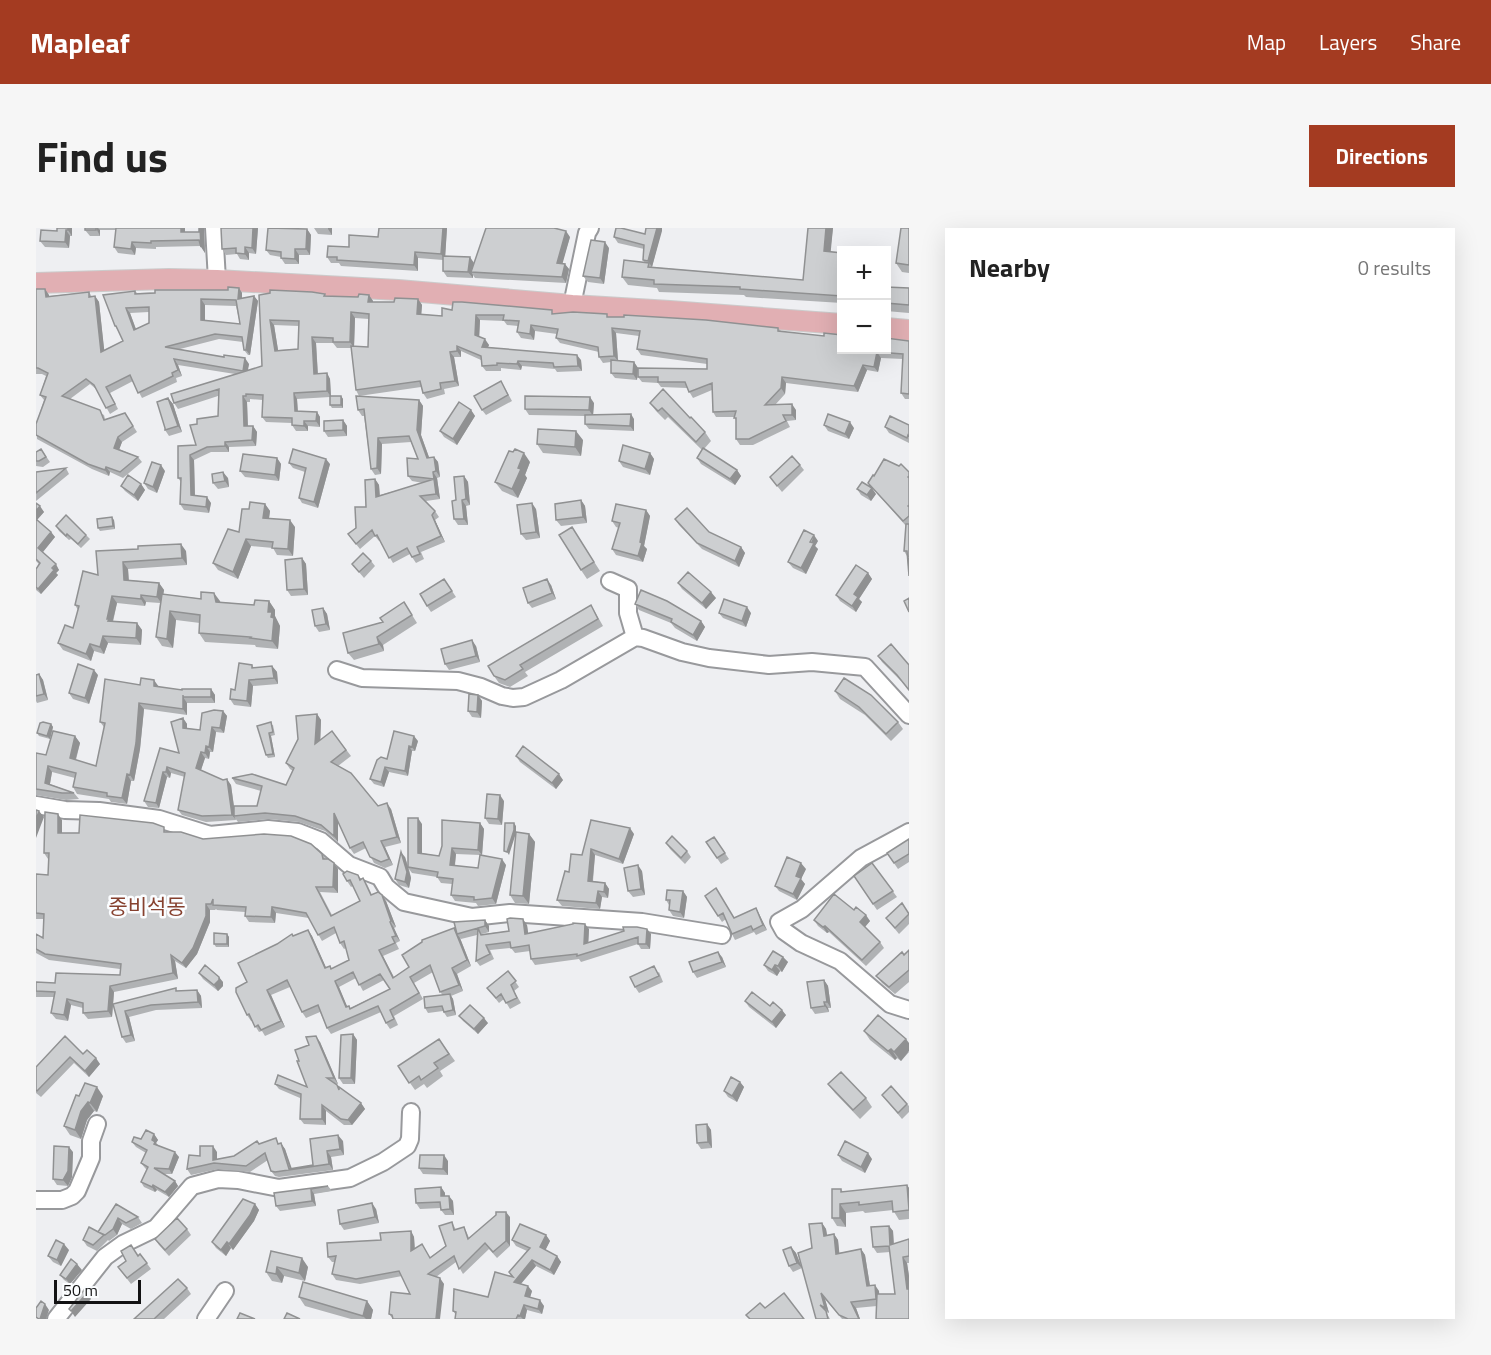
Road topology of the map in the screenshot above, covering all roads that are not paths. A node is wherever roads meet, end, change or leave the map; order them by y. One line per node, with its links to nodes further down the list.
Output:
1 (214, 228): 3 (street)
2 (590, 228): 5 (street)
3 (217, 280): 4 (main road); 5 (main road)
4 (36, 283)
5 (572, 305): 6 (main road)
6 (837, 324)
7 (891, 328): 8 (main road)
8 (909, 330)
9 (610, 581): 10 (street)
10 (635, 637): 11 (street); 12 (street)
11 (337, 670)
12 (909, 715)
13 (36, 805): 15 (street)
14 (909, 832): 16 (street)
15 (722, 935)
16 (909, 1010)
17 (411, 1112): 21 (street)
18 (97, 1124): 19 (street)
19 (36, 1200)
20 (225, 1291): 22 (street)
21 (56, 1319)
22 (206, 1319)

